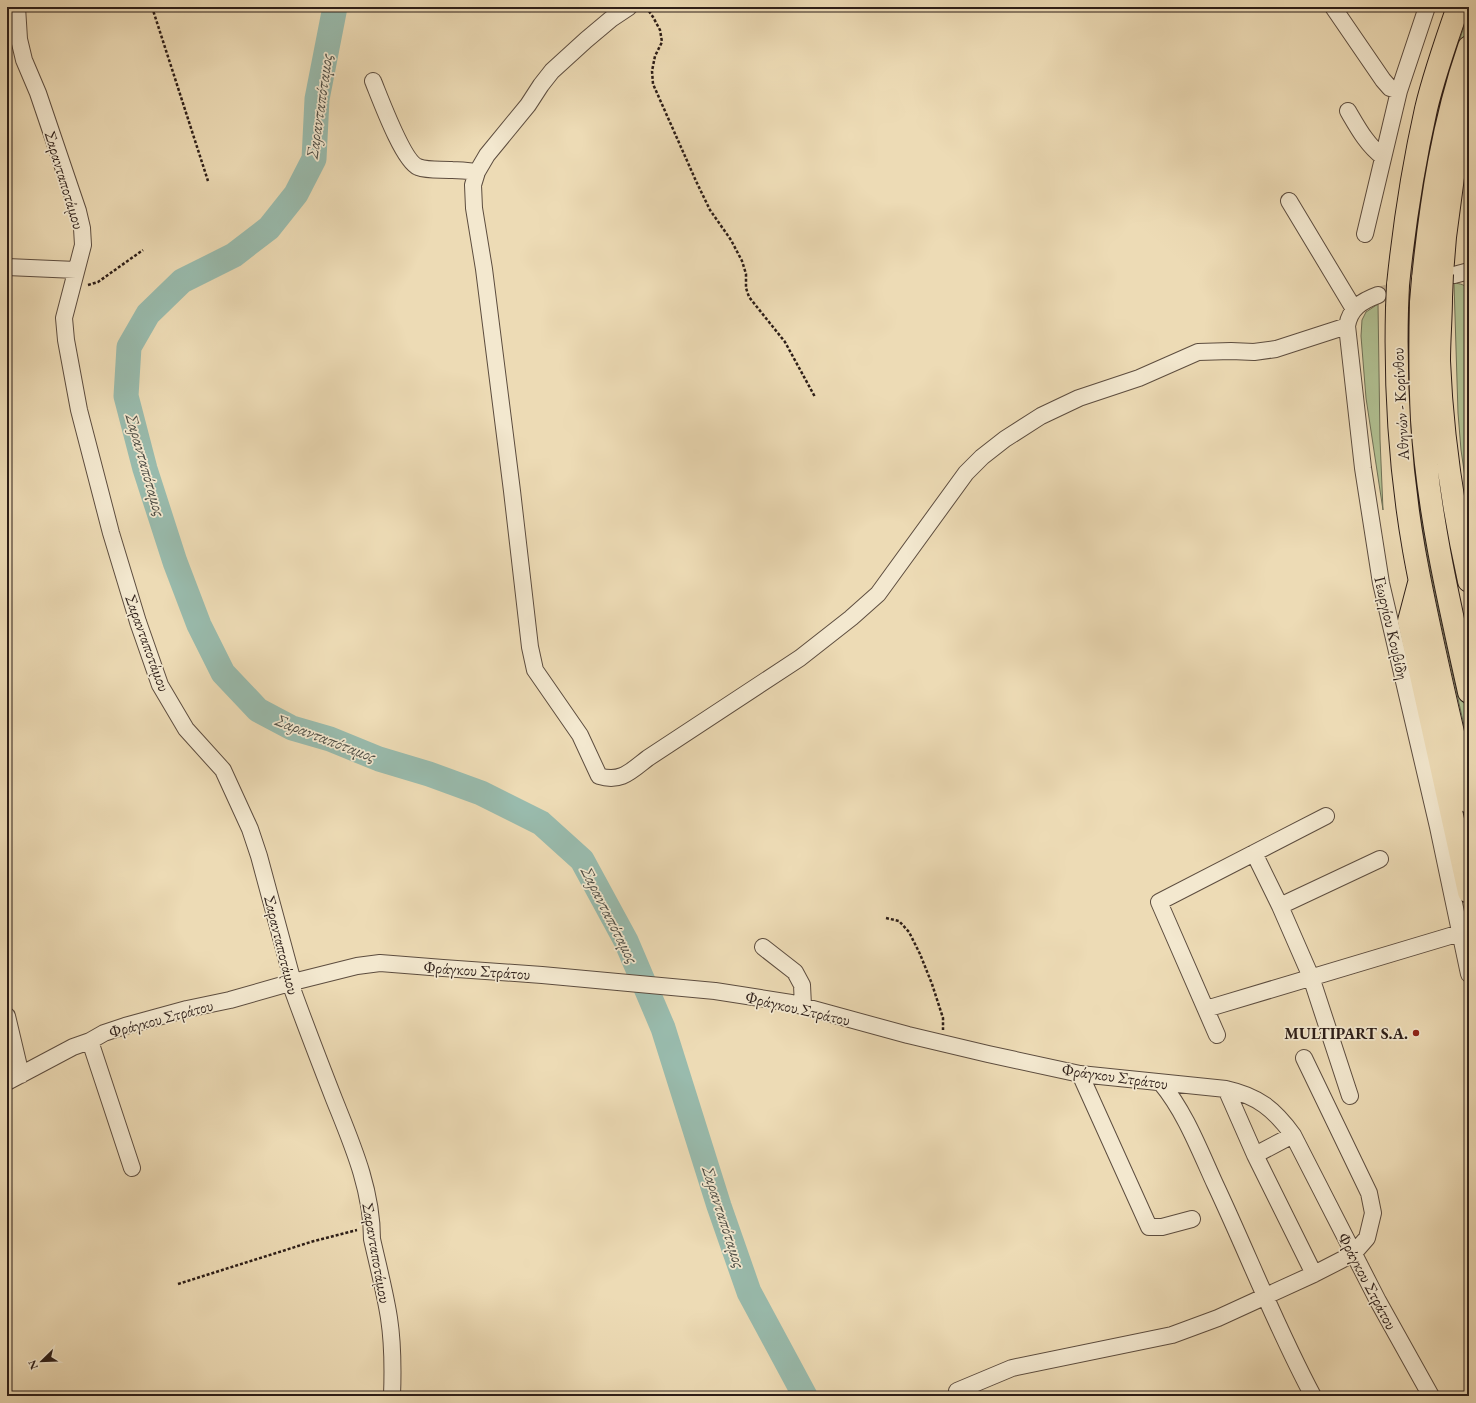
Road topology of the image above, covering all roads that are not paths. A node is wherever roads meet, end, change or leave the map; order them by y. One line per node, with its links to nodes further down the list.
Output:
1 (18, 7): 16 (street, Σαρανταποτάμου)
2 (629, 7): 12 (street)
3 (1333, 7): 8 (street)
4 (1427, 7): 8 (street)
5 (1458, 7): 22 (highway, Αθηνών - Κορίνθου, bridge)
6 (1469, 47): 17 (highway)
7 (373, 81): 12 (street)
8 (1399, 91): 11 (street)
9 (1469, 108): 17 (highway)
10 (1348, 111): 11 (street)
11 (1383, 157): 14 (street)
12 (477, 172): 21 (street)
13 (1289, 201): 20 (street)
14 (1365, 234)
15 (7, 267): 16 (street)
16 (76, 270): 35 (street, Σαρανταποτάμου)
17 (1447, 275): 19 (highway, bridge)
18 (1378, 295): 20 (street)
19 (1431, 299): 23 (highway); 24 (highway, Αθηνών - Κορίνθου)
20 (1354, 309): 21 (street, Γεωργίου Κουβίδη)
21 (1347, 326): 31 (street, Γεωργίου Κουβίδη)
22 (1420, 580): 25 (highway, Αθηνών - Κορίνθου); 29 (highway)
23 (1469, 581)
24 (1469, 692)
25 (1469, 802)
26 (1326, 816): 27 (street)
27 (1254, 853): 30 (street); 37 (street)
28 (1380, 859): 30 (street)
29 (1469, 892)
30 (1280, 906): 34 (street)
31 (1460, 933): 33 (street, Γεωργίου Κουβίδη); 34 (street)
32 (763, 947): 36 (street)
33 (1469, 974)
34 (1311, 977): 37 (street); 46 (street)
35 (293, 982): 36 (street, Φράγκου Στράτου); 40 (street, Φράγκου Στράτου); 55 (street, Σαρανταποτάμου)
36 (803, 1006): 42 (street, Φράγκου Στράτου)
37 (1206, 1009): 39 (street)
38 (7, 1016): 43 (street)
39 (1218, 1035)
40 (90, 1041): 43 (street, Φράγκου Στράτου); 49 (street)
41 (1304, 1058): 51 (street)
42 (1080, 1074): 44 (street, Φράγκου Στράτου); 50 (street)
43 (14, 1078)
44 (1161, 1083): 45 (street, Φράγκου Στράτου); 53 (street)
45 (1226, 1089): 47 (street, Φράγκου Στράτου); 48 (street)
46 (1350, 1096)
47 (1293, 1135): 48 (street); 51 (street, Φράγκου Στράτου)
48 (1254, 1155): 52 (street)
49 (132, 1168)
50 (1192, 1219)
51 (1354, 1254): 52 (street); 57 (street, Φράγκου Στράτου)
52 (1314, 1274): 53 (street)
53 (1265, 1297): 54 (street); 56 (street)
54 (957, 1391)
55 (392, 1396)
56 (1313, 1396)
57 (1431, 1396)

